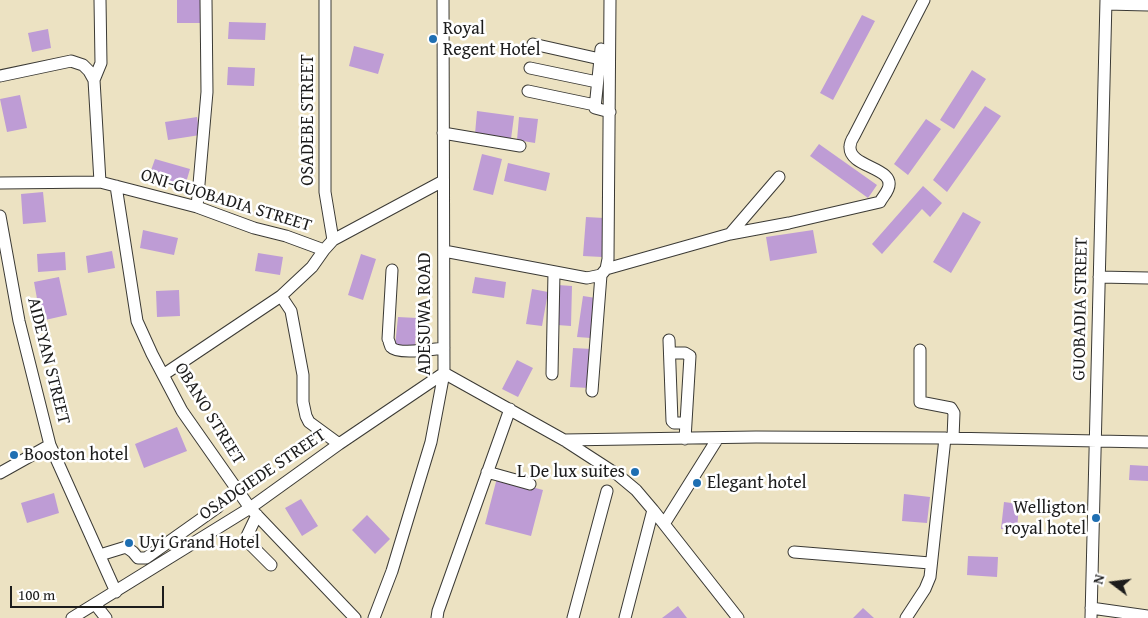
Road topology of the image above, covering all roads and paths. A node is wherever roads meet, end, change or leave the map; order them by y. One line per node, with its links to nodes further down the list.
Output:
1 (100, 0): 12 (street)
2 (206, 0): 24 (street)
3 (325, 0): 27 (street, OSADEBE STREET)
4 (443, 0): 17 (street, ADESUWA ROAD)
5 (610, 0): 16 (street)
6 (924, 0): 26 (street)
7 (1106, 2): 8 (street); 33 (street, GUOBADIA STREET)
8 (1148, 6)
9 (533, 44): 13 (street)
10 (530, 68): 13 (street)
11 (0, 76): 12 (street)
12 (94, 80): 21 (street)
13 (597, 82): 15 (street)
14 (528, 91): 15 (street)
15 (595, 105): 16 (street)
16 (610, 112): 32 (street)
17 (443, 133): 18 (street); 20 (street, ADESUWA ROAD)
18 (520, 146)
19 (779, 177): 26 (street)
20 (443, 181): 27 (street, ONI-GUOBADIA STREET); 29 (street, ADESUWA ROAD)
21 (100, 182): 22 (street, ONI-GUOBADIA STREET); 23 (street, ONI-GUOBADIA STREET)
22 (0, 183)
23 (116, 186): 24 (street, ONI-GUOBADIA STREET); 42 (street, OBANO STREET)
24 (196, 207): 28 (street, ONI-GUOBADIA STREET)
25 (0, 216): 53 (street, AIDEYAN STREET)
26 (730, 234): 32 (street)
27 (333, 240): 28 (street, ONI-GUOBADIA STREET)
28 (324, 250): 35 (street)
29 (444, 251): 31 (street); 37 (street, ADESUWA ROAD)
30 (392, 270): 37 (street)
31 (554, 272): 32 (street); 41 (street)
32 (603, 272): 43 (street)
33 (1099, 277): 34 (street); 50 (street, GUOBADIA STREET)
34 (1148, 278)
35 (281, 296): 42 (street); 52 (street)
36 (669, 340): 39 (street)
37 (444, 348): 40 (street, ADESUWA ROAD)
38 (920, 350): 47 (street)
39 (670, 353): 45 (street); 45 (street)
40 (444, 373): 44 (street); 52 (street, OSADGIEDE STREET); 73 (street, ADESUWA ROAD)
41 (552, 374)
42 (163, 375): 60 (street, OBANO STREET)
43 (592, 391)
44 (510, 409): 49 (street); 54 (street)
45 (686, 423): 48 (street)
46 (718, 438): 47 (street); 48 (street); 61 (street)
47 (949, 438): 50 (street); 64 (street)
48 (685, 439): 49 (street)
49 (564, 440): 59 (street)
50 (1095, 442): 51 (street); 68 (street, GUOBADIA STREET)
51 (1148, 442)
52 (339, 444): 60 (street, OSADGIEDE STREET)
53 (50, 445): 55 (street); 63 (street, AIDEYAN STREET)
54 (487, 472): 56 (street); 74 (street)
55 (0, 473)
56 (530, 484)
57 (606, 491): 75 (street)
58 (218, 507): 63 (street)
59 (653, 510): 61 (street); 76 (street)
60 (253, 511): 65 (street); 66 (street, OSADGIEDE STREET); 72 (street, OBANO STREET)
61 (664, 524): 77 (street)
62 (794, 552): 64 (street)
63 (100, 555): 66 (street, AIDEYAN STREET)
64 (930, 564): 78 (street)
65 (271, 565)
66 (116, 592): 67 (street, OSADGIEDE STREET)
67 (95, 604): 70 (street, OSADGIEDE STREET); 71 (street)
68 (1091, 613): 69 (street)
69 (1148, 616)
70 (72, 618)
71 (106, 618)
72 (355, 618)
73 (374, 618)
74 (438, 618)
75 (573, 618)
76 (625, 618)
77 (738, 618)
78 (906, 618)

